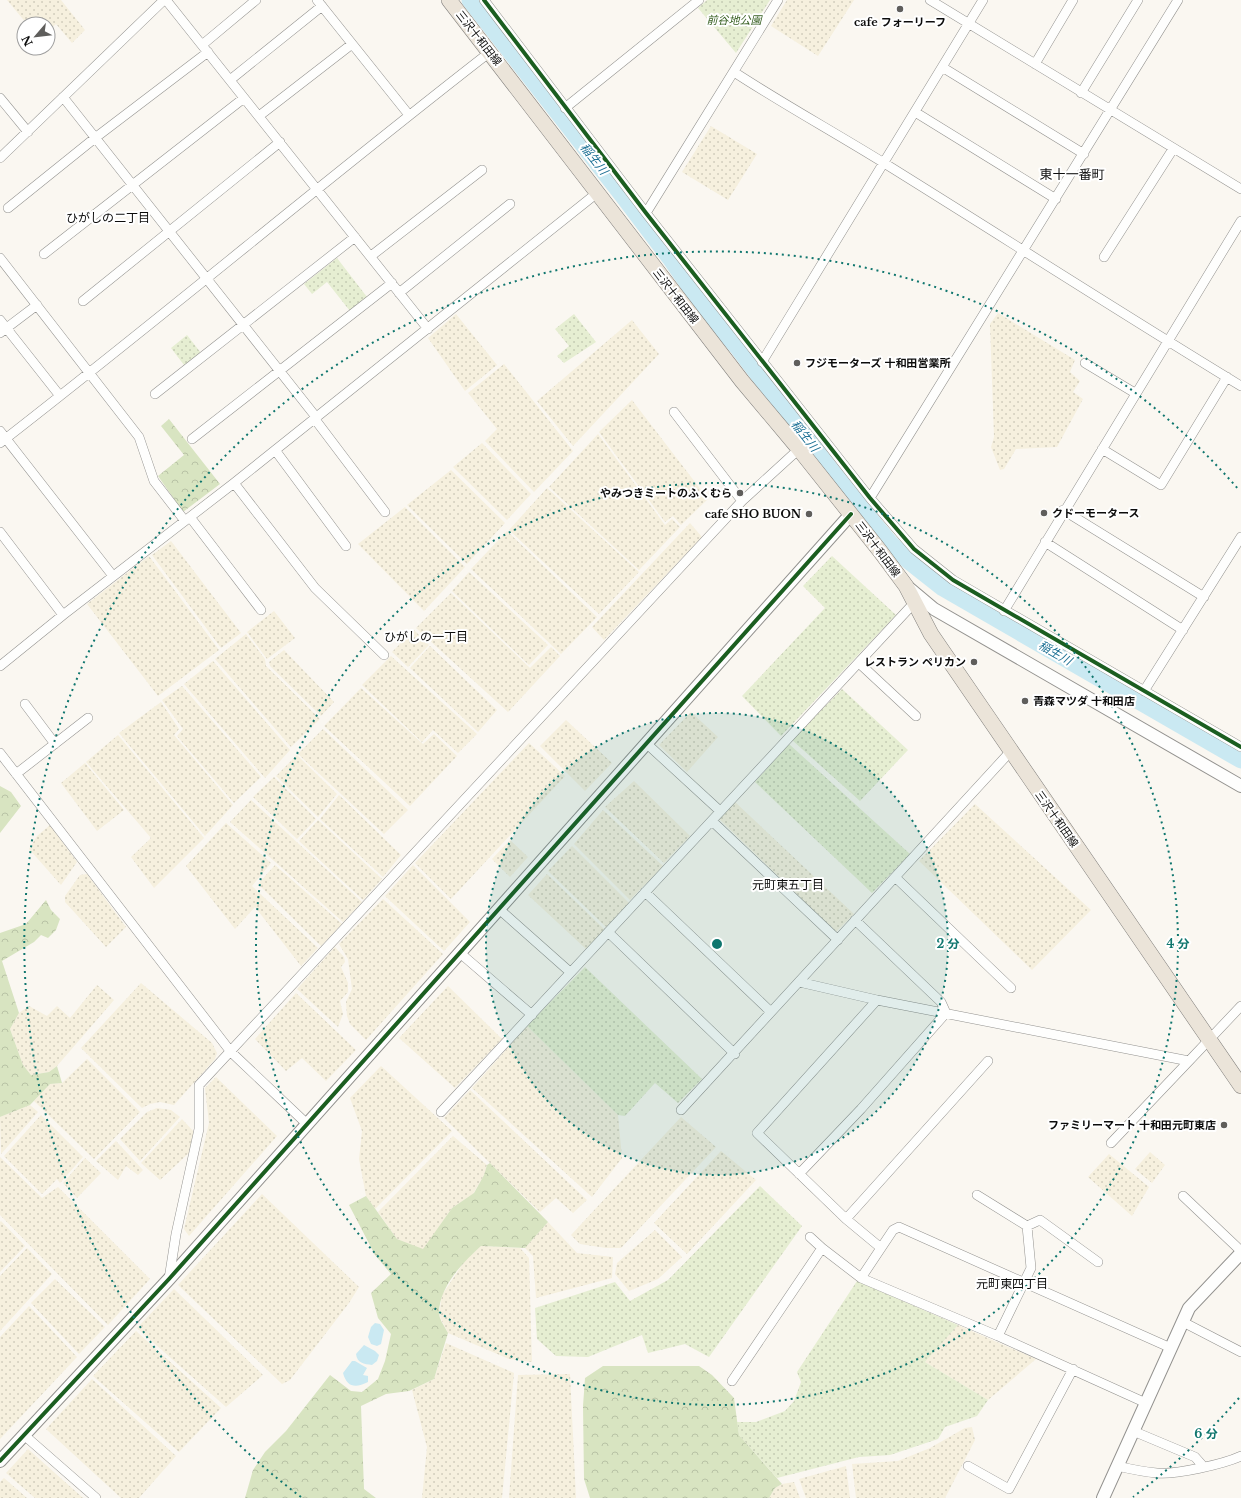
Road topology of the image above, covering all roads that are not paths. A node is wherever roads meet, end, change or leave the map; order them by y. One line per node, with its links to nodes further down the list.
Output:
1 (165, 0): 15 (street); 22 (street)
2 (256, 0): 15 (street)
3 (449, 0): 16 (main road, 三沢十和田線)
4 (484, 0): 25 (street)
5 (699, 0): 25 (street)
6 (778, 0): 19 (street)
7 (930, 0): 13 (street)
8 (982, 0): 13 (street)
9 (1073, 0): 17 (street)
10 (1138, 0): 21 (street)
11 (1178, 0): 26 (street)
12 (319, 3): 14 (street); 20 (street)
13 (968, 23): 17 (street); 18 (street)
14 (352, 44): 28 (street); 29 (street)
15 (205, 49): 20 (street); 31 (street)
16 (490, 52): 28 (street); 41 (main road, 三沢十和田線)
17 (1034, 64): 21 (street)
18 (942, 67): 27 (street); 34 (street)
19 (734, 72): 36 (street); 45 (street)
20 (230, 80): 24 (street)
21 (1081, 93): 26 (street)
22 (63, 97): 30 (street); 31 (street)
23 (0, 98): 30 (street)
24 (244, 98): 29 (street); 38 (street)
25 (565, 108): 45 (street)
26 (1111, 110): 33 (street); 34 (street)
27 (915, 112): 36 (street); 42 (street)
28 (409, 115): 39 (street)
29 (259, 116): 32 (street)
30 (28, 132): 35 (street)
31 (95, 138): 38 (street); 44 (street)
32 (280, 142): 39 (street); 47 (street)
33 (1173, 150): 40 (street); 52 (street)
34 (1084, 154): 42 (street)
35 (0, 158)
36 (884, 163): 49 (street); 64 (street)
37 (482, 170): 51 (street)
38 (132, 184): 47 (street); 50 (street)
39 (317, 189): 48 (street); 54 (street)
40 (1241, 189)
41 (597, 194): 61 (street); 77 (main road, 三沢十和田線)
42 (1056, 199): 49 (street)
43 (510, 204): 56 (street)
44 (8, 208)
45 (646, 213): 64 (street)
46 (1241, 221): 63 (street)
47 (168, 230): 54 (street); 57 (street)
48 (355, 237): 51 (street); 60 (street)
49 (1024, 252): 63 (street); 81 (street)
50 (44, 254)
51 (370, 256): 55 (street)
52 (1104, 257)
53 (0, 258): 58 (street)
54 (206, 278): 60 (street); 67 (street)
55 (392, 283): 56 (street); 66 (street)
56 (400, 293): 61 (street)
57 (83, 301)
58 (37, 305): 62 (street); 67 (street)
59 (0, 320): 62 (street)
60 (243, 325): 66 (street); 71 (street)
61 (428, 329): 74 (street)
62 (3, 331): 72 (street)
63 (1167, 340): 68 (street); 70 (street)
64 (762, 362): 81 (street)
65 (1085, 363): 70 (street)
66 (280, 371): 74 (street); 76 (street)
67 (90, 373): 72 (street); 86 (street)
68 (1227, 377): 69 (street); 78 (street)
69 (1241, 386)
70 (1135, 393): 78 (street)
71 (155, 394)
72 (60, 396): 75 (street)
73 (674, 412): 82 (street)
74 (315, 417): 79 (street); 84 (street)
75 (2, 438): 91 (street)
76 (192, 439)
77 (799, 449): 82 (street); 85 (main road, 三沢十和田線)
78 (1102, 449): 83 (street)
79 (275, 450): 80 (street); 90 (street)
80 (234, 483): 86 (street); 99 (street)
81 (870, 498): 96 (street)
82 (742, 501): 131 (street)
83 (1063, 510): 89 (street); 93 (street)
84 (385, 512)
85 (851, 514): 92 (main road, 三沢十和田線); 106 (street)
86 (188, 519): 91 (street); 95 (street)
87 (0, 532): 97 (street)
88 (1241, 537): 93 (street)
89 (1044, 542): 96 (street); 98 (street)
90 (346, 546)
91 (114, 576): 97 (street)
92 (906, 586): 94 (main road, 三沢十和田線); 112 (street)
93 (1204, 597): 98 (street)
94 (914, 603): 100 (street); 109 (main road, 三沢十和田線)
95 (261, 610)
96 (1004, 611): 102 (street)
97 (63, 615): 101 (street)
98 (1183, 630): 102 (street)
99 (384, 655)
100 (859, 663): 104 (street); 113 (street)
101 (0, 666)
102 (1144, 691): 108 (street)
103 (25, 704): 107 (street)
104 (916, 716)
105 (88, 718): 107 (street)
106 (646, 743): 113 (street); 117 (street)
107 (55, 744): 111 (street)
108 (1241, 747)
109 (1010, 752): 115 (street); 130 (main road, 三沢十和田線)
110 (0, 753): 111 (street)
111 (16, 774): 131 (street)
112 (1241, 786)
113 (720, 811): 114 (street)
114 (712, 821): 116 (street); 120 (street)
115 (895, 877): 118 (street); 124 (street)
116 (645, 892): 119 (street); 127 (street)
117 (499, 910): 121 (street); 122 (street)
118 (855, 920): 120 (street); 128 (street)
119 (608, 932): 122 (street); 132 (street)
120 (838, 940): 123 (street)
121 (460, 953): 129 (street); 138 (street)
122 (570, 972): 129 (street)
123 (799, 982): 125 (street); 127 (street)
124 (1011, 988)
125 (877, 1000): 128 (street); 140 (street)
126 (1241, 1006): 130 (street)
127 (771, 1012): 132 (street)
128 (946, 1013): 134 (street); 140 (street)
129 (532, 1015): 137 (street)
130 (1210, 1040): 134 (street); 135 (main road, 三沢十和田線)
131 (230, 1052): 138 (street); 151 (street)
132 (735, 1054): 136 (street)
133 (988, 1061): 143 (street)
134 (1189, 1062): 139 (street)
135 (1241, 1086)
136 (681, 1110)
137 (441, 1112)
138 (307, 1124): 151 (street)
139 (1111, 1143)
140 (799, 1174): 143 (street)
141 (977, 1195): 144 (street)
142 (1183, 1196): 148 (street)
143 (846, 1219): 147 (street)
144 (1027, 1226): 149 (street); 152 (street)
145 (810, 1237): 146 (street)
146 (822, 1248): 150 (street); 158 (street)
147 (881, 1248): 150 (street); 152 (street)
148 (1241, 1252): 153 (street)
149 (1098, 1262)
150 (861, 1278): 154 (street)
151 (169, 1279): 161 (street)
152 (1023, 1282): 154 (street); 155 (street)
153 (1183, 1322): 155 (street); 156 (street)
154 (998, 1336): 157 (street)
155 (1171, 1348): 159 (street)
156 (1241, 1352)
157 (1073, 1369): 159 (street); 164 (street)
158 (732, 1381)
159 (1146, 1403): 160 (street)
160 (1133, 1431): 165 (street); 166 (street)
161 (24, 1435): 163 (street); 167 (street)
162 (1241, 1456): 166 (street)
163 (0, 1461)
164 (968, 1466)
165 (1117, 1466): 166 (street); 168 (street)
166 (1203, 1466)
167 (96, 1498)
168 (1103, 1498)

